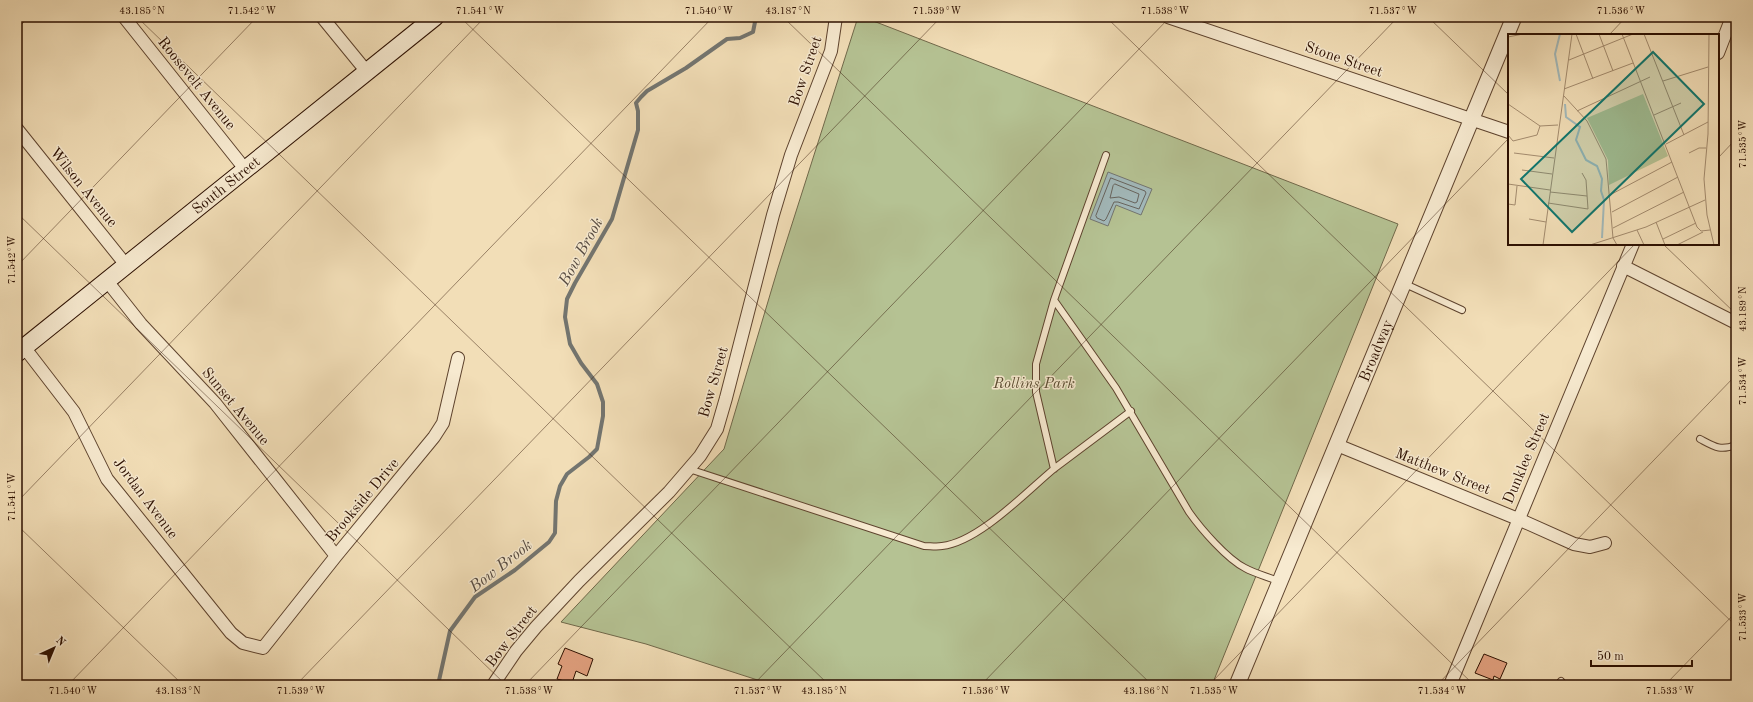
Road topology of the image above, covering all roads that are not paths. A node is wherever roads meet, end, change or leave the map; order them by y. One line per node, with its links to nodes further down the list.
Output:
1 (124, 17): 14 (street, Roosevelt Avenue)
2 (322, 17): 9 (street)
3 (435, 17): 9 (main road, South Street)
4 (836, 17): 29 (street, Bow Street)
5 (1168, 17): 10 (street, Stone Street)
6 (1514, 17): 10 (street, Broadway)
7 (1732, 17): 8 (street)
8 (1719, 51)
9 (367, 72): 14 (main road, South Street)
10 (1472, 120): 12 (street, Stone Street); 19 (street, Broadway)
11 (17, 129): 16 (street, Wilson Avenue)
12 (1508, 132)
13 (1106, 155): 20 (lane)
14 (245, 169): 16 (main road, South Street)
15 (1633, 245): 17 (street, Dunklee Street)
16 (126, 265): 18 (main road, South Street)
17 (1623, 266): 22 (street); 31 (street, Dunklee Street)
18 (106, 281): 23 (main road, South Street); 33 (street, Sunset Avenue)
19 (1403, 283): 21 (lane); 27 (street, Broadway)
20 (1054, 300): 25 (lane); 30 (lane)
21 (1462, 310)
22 (1736, 323)
23 (20, 350): 35 (street, Jordan Avenue)
24 (458, 358): 33 (street, Brookside Drive)
25 (1131, 411): 30 (lane); 34 (lane)
26 (1700, 439): 28 (lane)
27 (1337, 444): 31 (street, Matthew Street); 34 (street, Broadway)
28 (1736, 445)
29 (689, 469): 30 (lane); 36 (street, Bow Street)
30 (1054, 469)
31 (1518, 519): 32 (street, Matthew Street); 38 (street, Dunklee Street)
32 (1604, 543)
33 (336, 556): 35 (street, Brookside Drive)
34 (1280, 582): 37 (street, Broadway)
35 (262, 648)
36 (493, 685)
37 (1237, 685)
38 (1450, 685)

